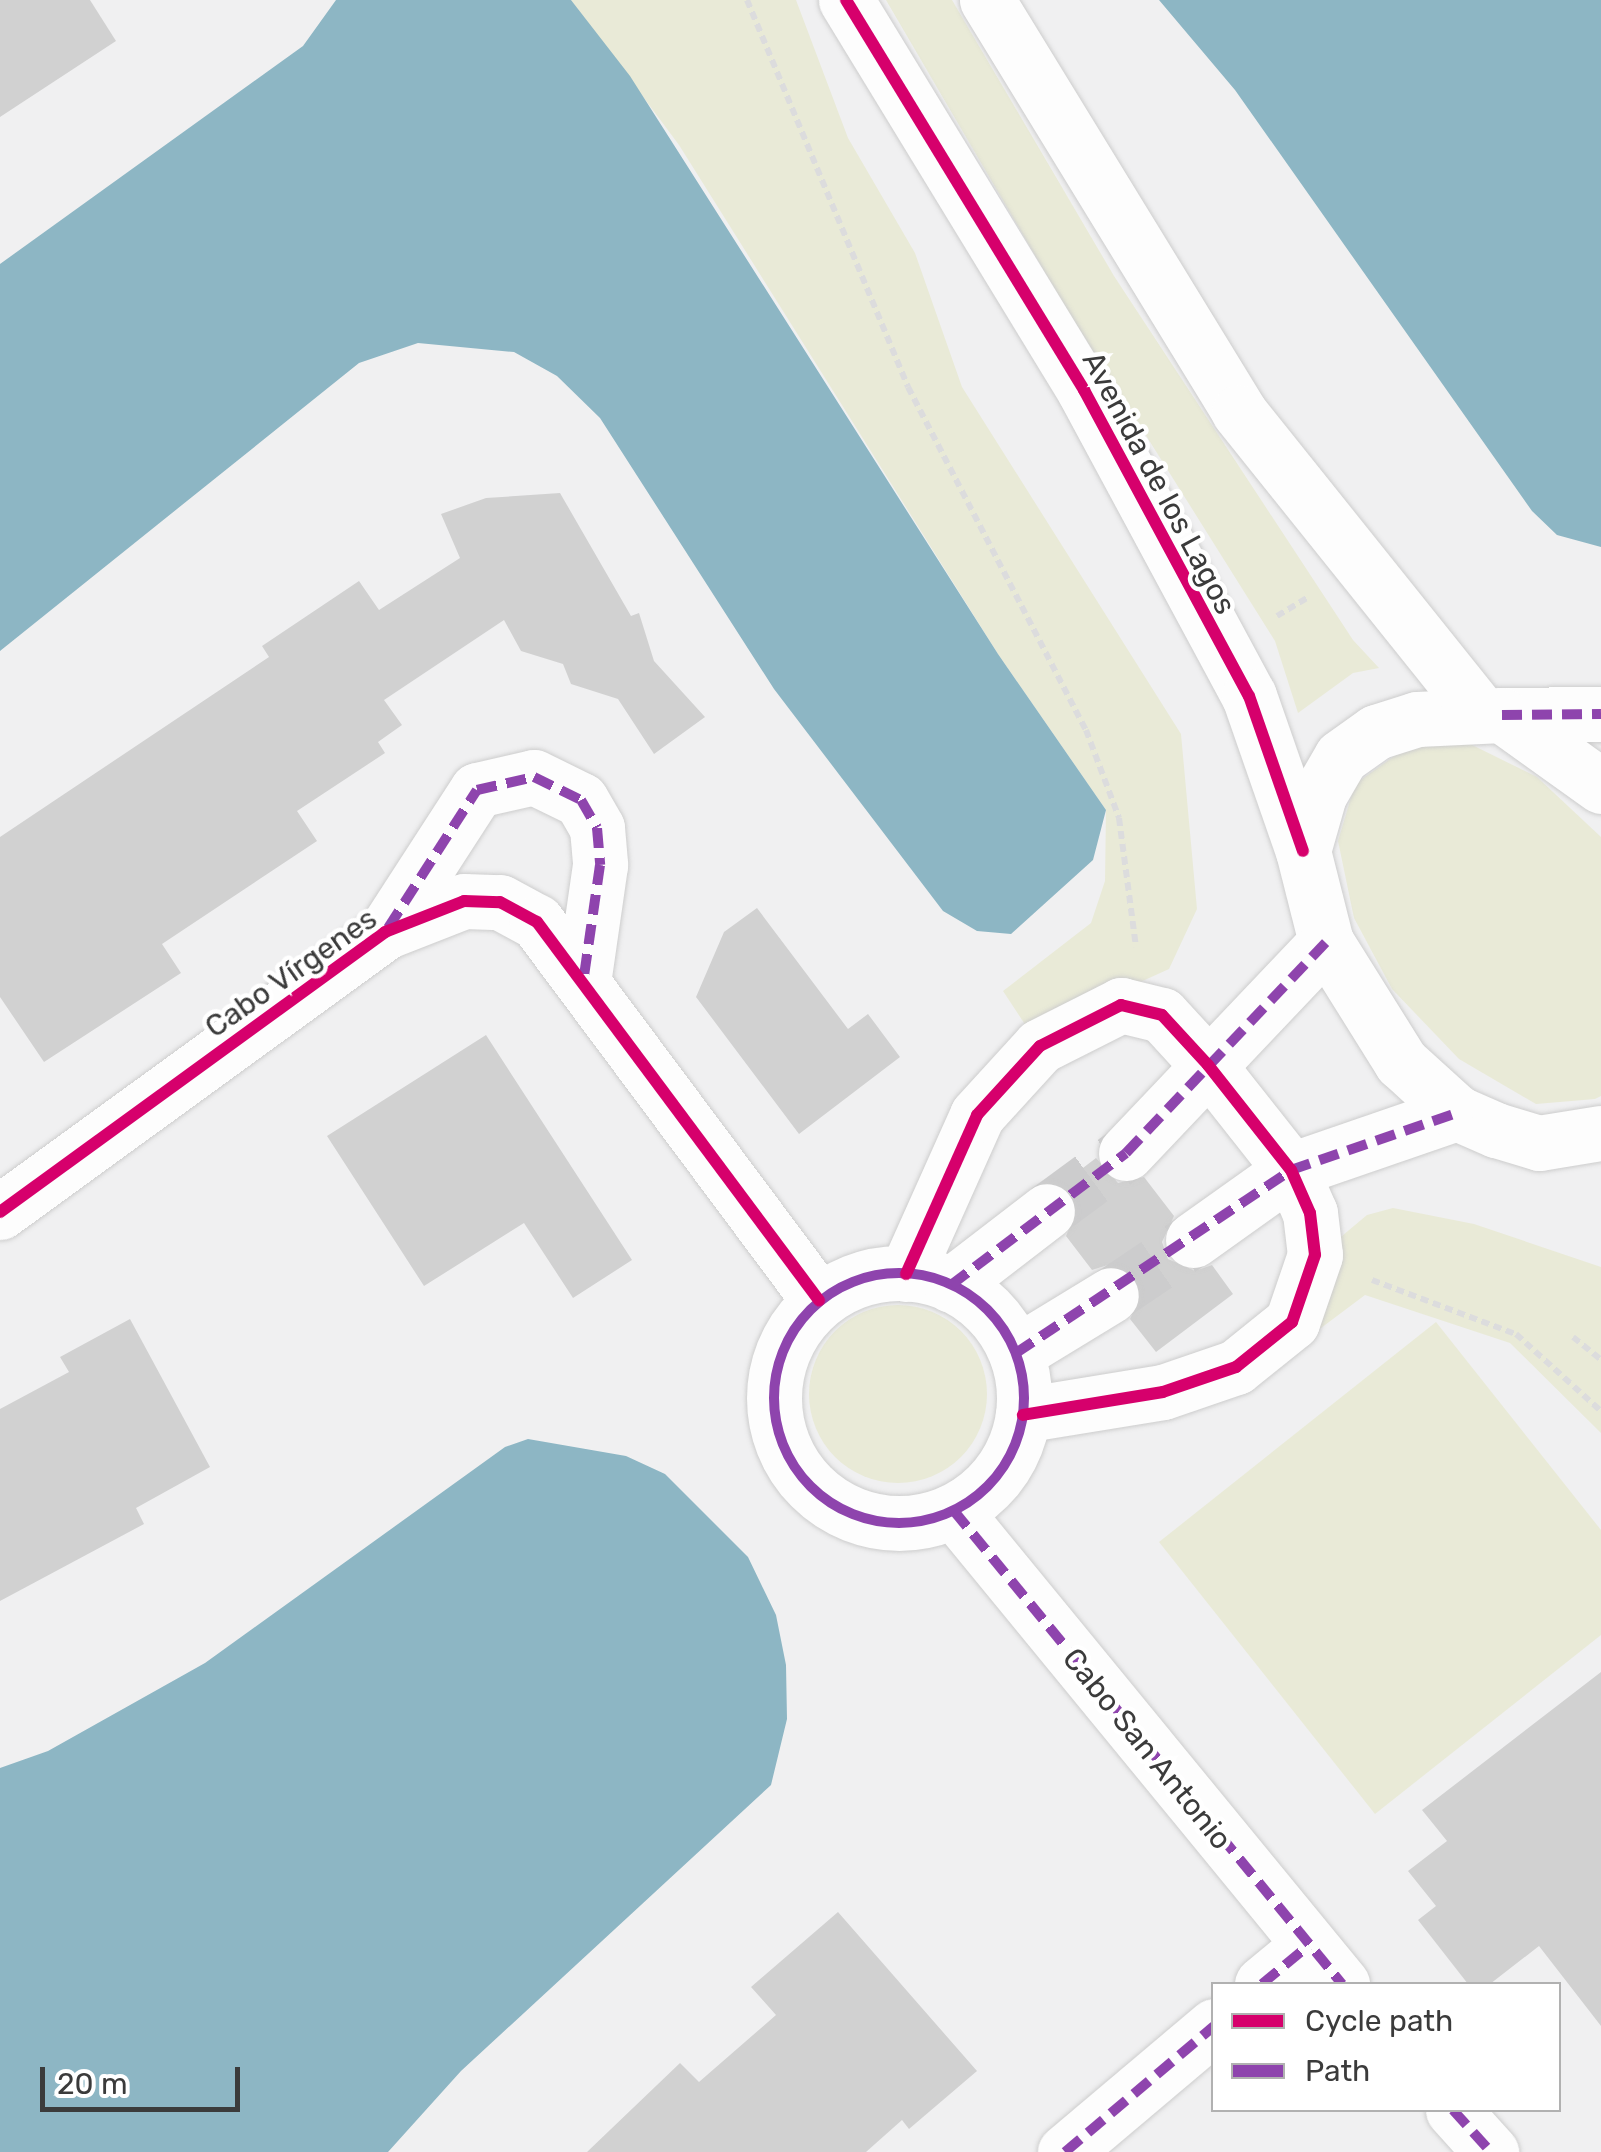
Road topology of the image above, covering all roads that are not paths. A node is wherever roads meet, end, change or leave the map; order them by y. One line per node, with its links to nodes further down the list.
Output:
1 (846, 0): 6 (street, Avenida de los Lagos)
2 (987, 0): 3 (street)
3 (1490, 714): 4 (street); 5 (street); 6 (street)
4 (1601, 714)
5 (1601, 786)
6 (1303, 851): 8 (street, Avenida de los Lagos)
7 (385, 932): 9 (street, Cabo Vírgenes); 9 (street); 17 (street, Cabo Vírgenes)
8 (1326, 942): 10 (street); 11 (street, Avenida de los Lagos)
9 (583, 983): 22 (street, Cabo Vírgenes)
10 (1208, 1065): 14 (street); 15 (street); 20 (street)
11 (1457, 1113): 13 (street); 15 (street)
12 (1601, 1132): 13 (street)
13 (1540, 1142): 16 (street)
14 (1126, 1152)
15 (1291, 1170): 19 (street); 24 (street)
16 (1601, 1172)
17 (0, 1212)
18 (1047, 1212): 20 (street)
19 (1193, 1240)
20 (928, 1279): 22 (street); 23 (street)
21 (1111, 1295): 23 (street)
22 (819, 1301): 25 (street)
23 (1016, 1354): 24 (street)
24 (1024, 1414): 25 (street)
25 (954, 1511): 26 (street, Cabo San Antonio)
26 (1325, 1965): 27 (street)
27 (1269, 1982)
28 (1211, 2029): 30 (street)
29 (1455, 2112): 31 (street)
30 (1064, 2152)
31 (1491, 2152)

